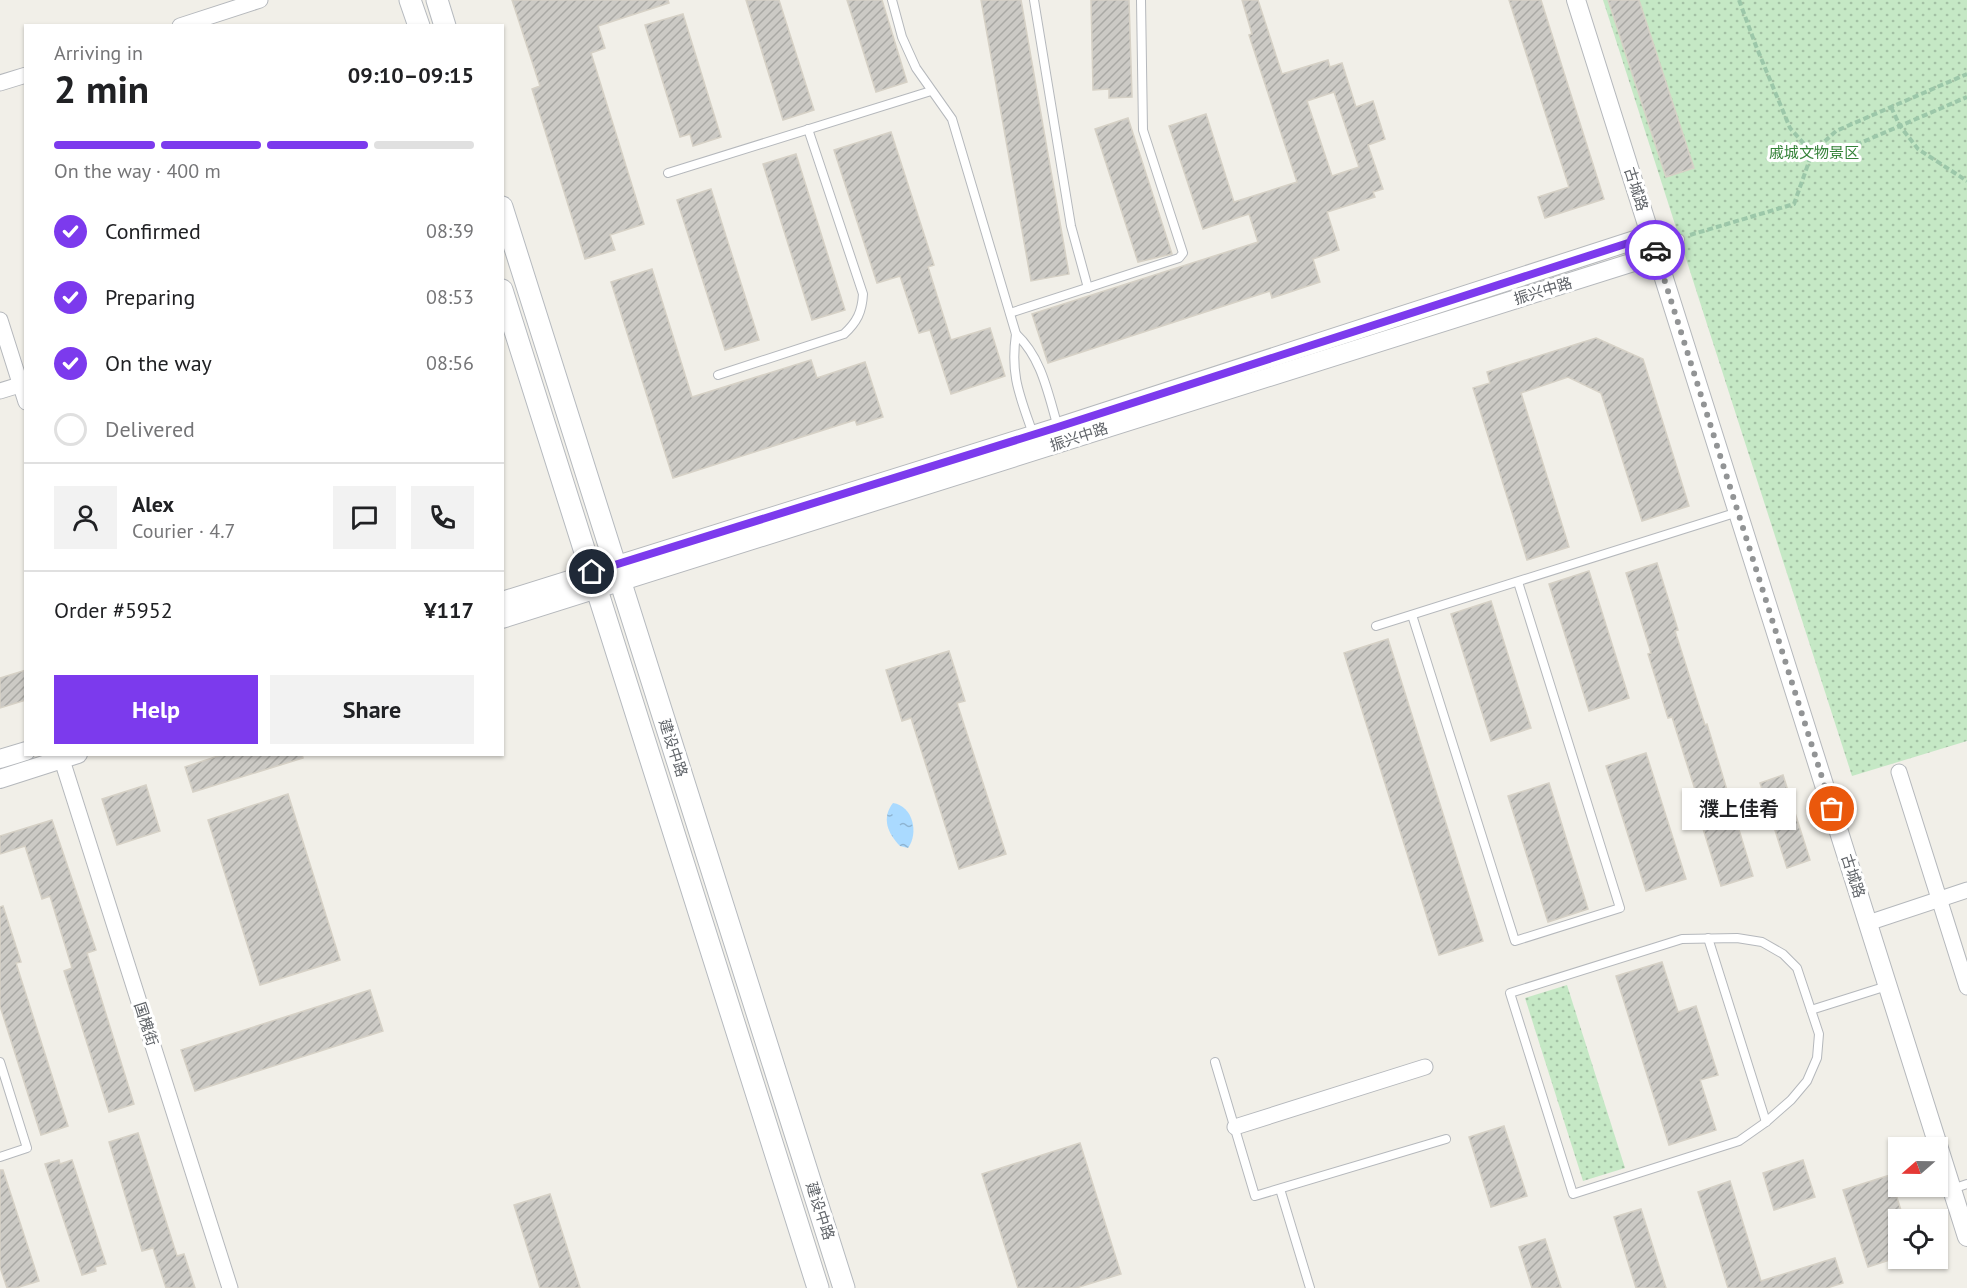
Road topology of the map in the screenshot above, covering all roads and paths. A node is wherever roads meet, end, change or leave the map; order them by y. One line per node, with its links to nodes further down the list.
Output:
1 (260, 0): 9 (street)
2 (410, 0): 10 (main road)
3 (437, 0): 11 (main road)
4 (892, 0): 15 (lane)
5 (1034, 0): 26 (lane)
6 (1141, 0): 26 (lane)
7 (1576, 0): 25 (street, 古城路)
8 (1739, 0): 20 (path)
9 (186, 24)
10 (417, 24)
11 (444, 24)
12 (1967, 74): 17 (path)
13 (24, 76): 14 (street)
14 (0, 83)
15 (931, 91): 19 (lane); 28 (lane)
16 (1967, 97): 18 (path)
17 (1891, 107): 18 (path); 20 (path)
18 (1900, 126): 20 (path); 22 (path)
19 (808, 129): 21 (lane); 31 (lane)
20 (1812, 153): 24 (path)
21 (668, 172)
22 (1967, 181)
23 (504, 213): 37 (main road, 建设中路)
24 (1680, 238): 25 (lane)
25 (1653, 246): 34 (street, 振兴中路); 36 (street, 古城路); 37 (street, 振兴中路)
26 (1088, 288): 28 (lane)
27 (504, 296): 38 (main road, 建设中路)
28 (1010, 313): 30 (lane)
29 (0, 320): 32 (street)
30 (1016, 334): 34 (lane); 35 (lane)
31 (718, 375)
32 (23, 384): 33 (street)
33 (0, 391)
34 (1058, 427): 35 (street, 振兴中路)
35 (1033, 434): 37 (street, 振兴中路)
36 (1738, 512): 39 (lane); 51 (street, 古城路)
37 (618, 574): 38 (street, 振兴中路); 68 (main road, 建设中路)
38 (595, 581): 40 (street, 振兴中路); 42 (street, 振兴中路); 67 (main road, 建设中路)
39 (1518, 582): 41 (lane); 41 (lane)
40 (504, 601)
41 (1412, 615): 43 (lane)
42 (504, 618)
43 (1376, 626)
44 (24, 752): 46 (street)
45 (70, 757): 48 (street); 66 (street, 国槐街)
46 (0, 759)
47 (1899, 772): 50 (street)
48 (0, 779)
49 (1967, 891): 50 (street)
50 (1939, 899): 51 (street); 54 (street)
51 (1868, 923): 53 (street, 古城路)
52 (1708, 938): 55 (lane); 59 (lane); 59 (lane)
53 (1887, 986): 55 (lane); 63 (street, 古城路)
54 (1967, 987)
55 (1811, 1010): 59 (lane)
56 (0, 1062): 62 (lane)
57 (1215, 1062): 60 (lane)
58 (1425, 1067): 60 (street)
59 (1766, 1122)
60 (1235, 1127): 64 (lane)
61 (1446, 1139): 64 (lane)
62 (0, 1157)
63 (1959, 1187): 65 (street, 古城路)
64 (1280, 1189): 69 (lane)
65 (1967, 1237)
66 (230, 1288)
67 (818, 1288)
68 (844, 1288)
69 (1310, 1288)

